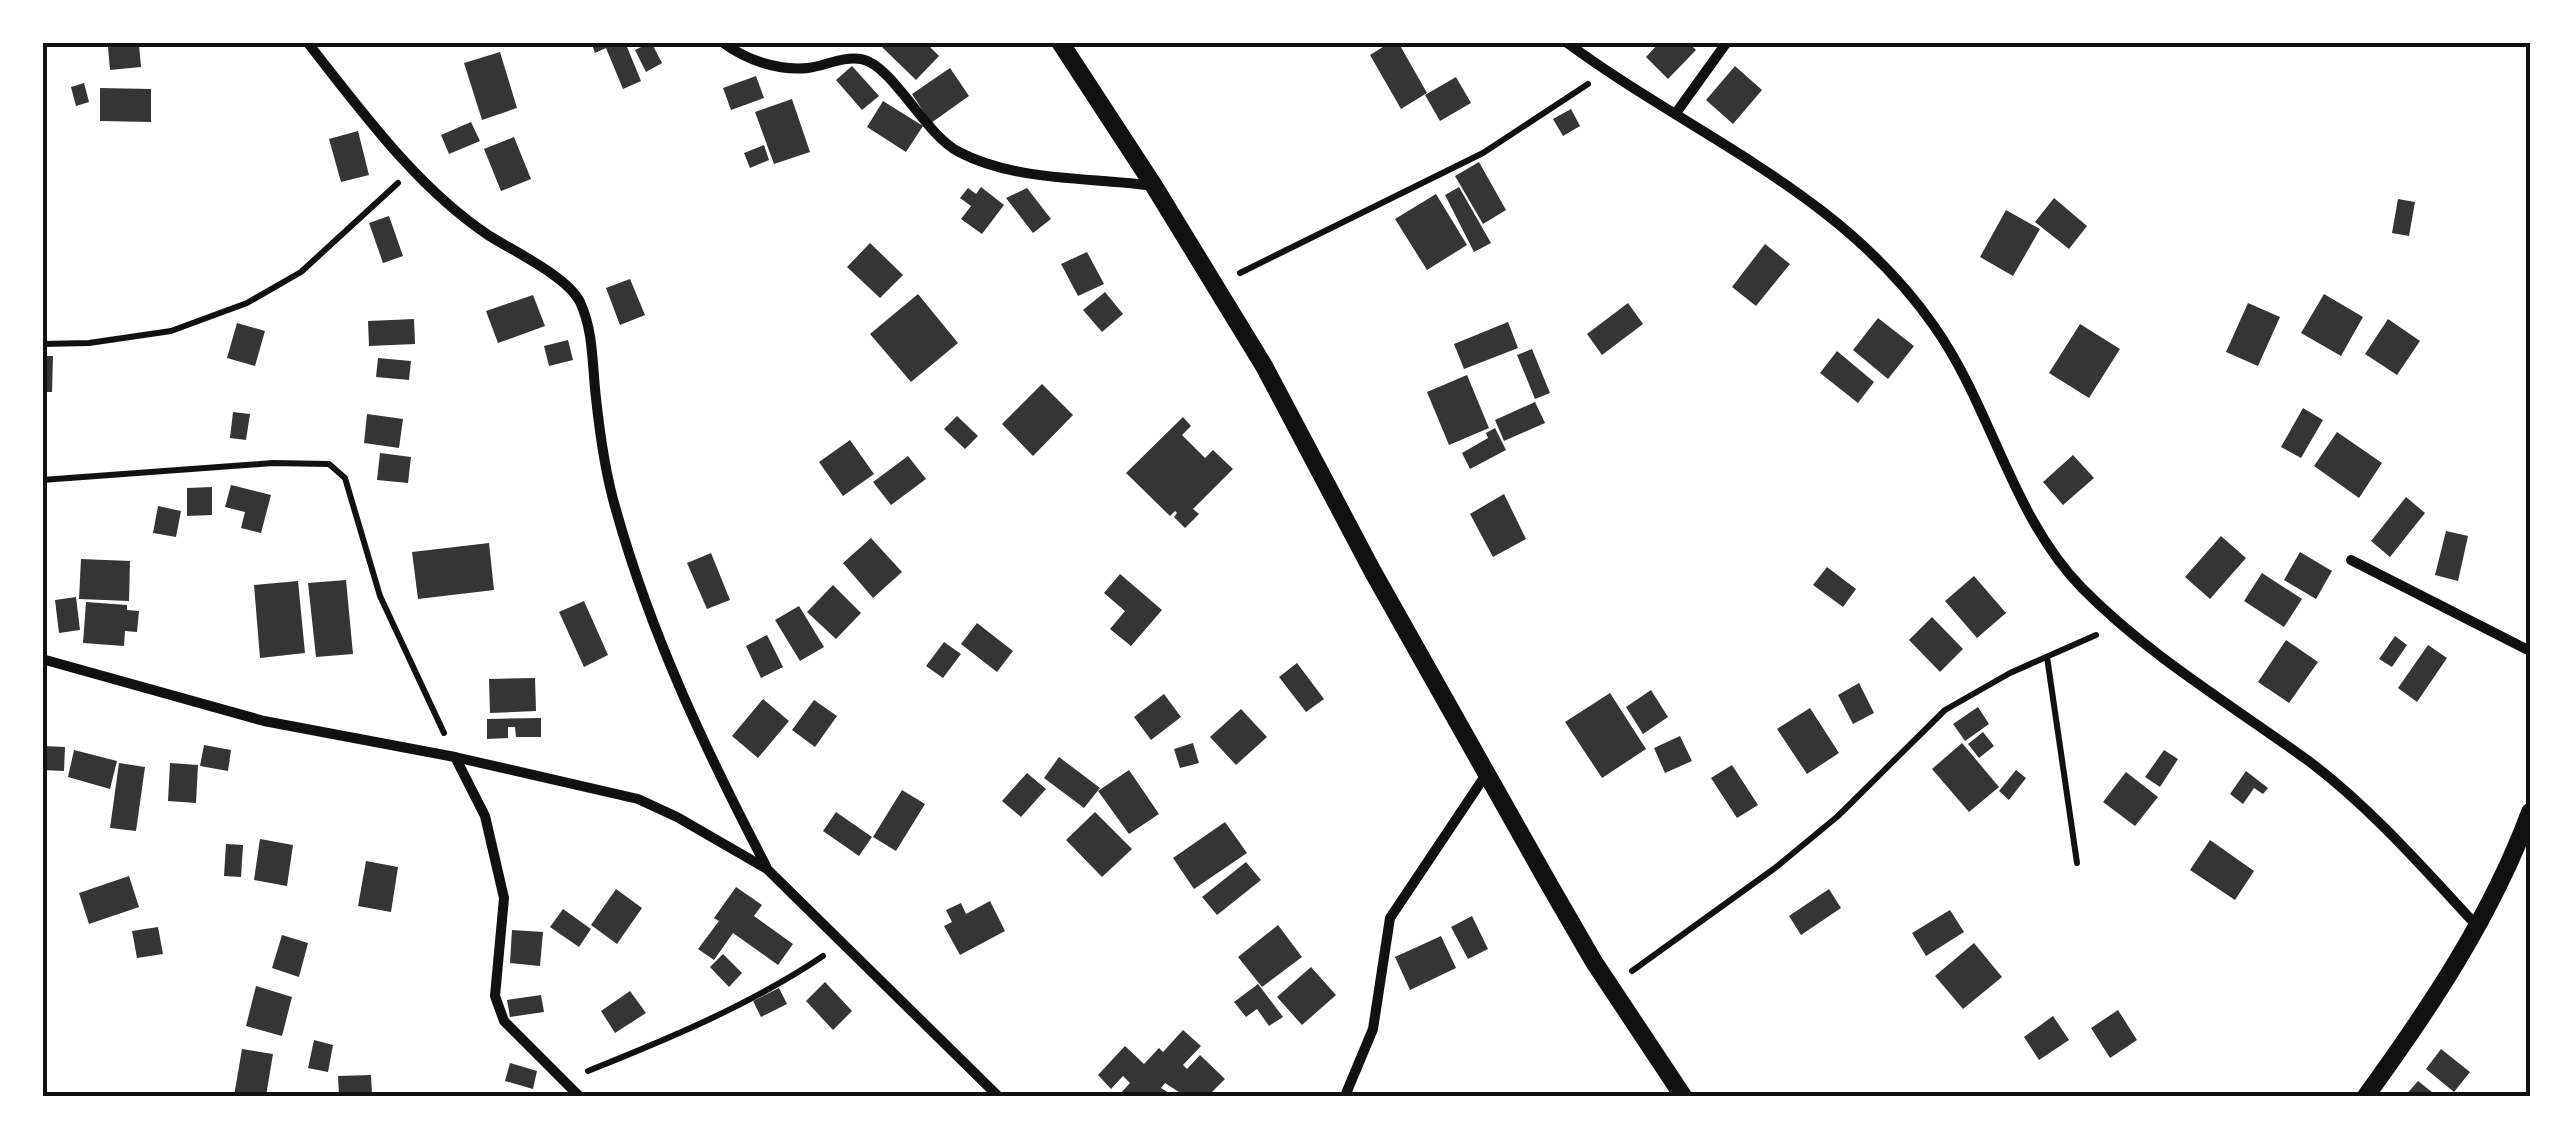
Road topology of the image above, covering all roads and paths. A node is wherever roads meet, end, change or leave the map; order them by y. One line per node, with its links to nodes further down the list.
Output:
1 (307, 42): 8 (street)
2 (722, 42): 9 (street)
3 (1060, 42): 9 (street)
4 (1566, 42): 6 (street)
5 (1727, 42): 7 (street)
6 (1606, 72): 7 (street); 10 (path)
7 (1676, 113): 14 (street)
8 (414, 170): 11 (path); 22 (street)
9 (1154, 186): 10 (street)
10 (1214, 285): 19 (street)
11 (42, 344)
12 (42, 480): 18 (path)
13 (2351, 560): 15 (street)
14 (2120, 624): 16 (path); 23 (street)
15 (2530, 651)
16 (2047, 656): 21 (path); 25 (path)
17 (42, 659): 18 (street)
18 (455, 756): 22 (street); 26 (street)
19 (1487, 772): 25 (street); 29 (street)
20 (2530, 812): 23 (street)
21 (2077, 863)
22 (767, 868): 24 (street)
23 (2477, 926): 31 (street)
24 (842, 942): 26 (path); 28 (street)
25 (1610, 986): 30 (street)
26 (563, 1080): 27 (street)
27 (579, 1096)
28 (998, 1096)
29 (1345, 1096)
30 (1683, 1096)
31 (2366, 1096)

